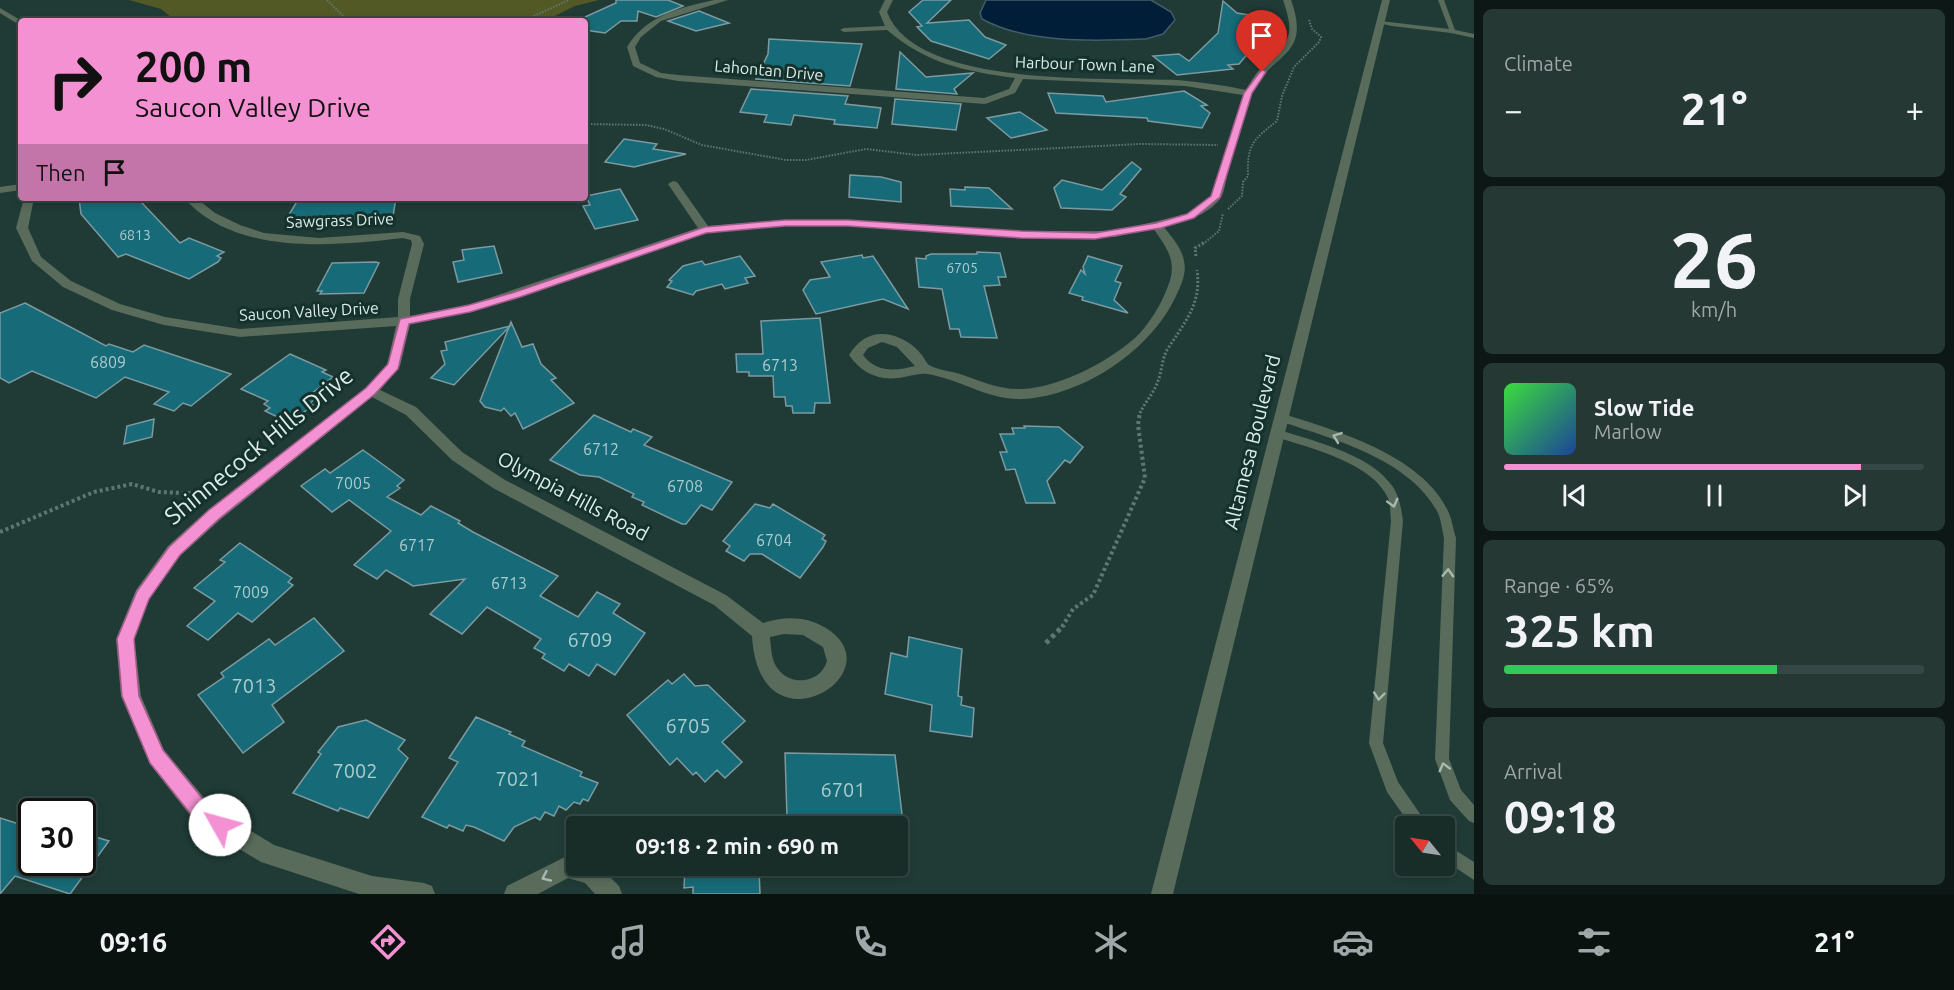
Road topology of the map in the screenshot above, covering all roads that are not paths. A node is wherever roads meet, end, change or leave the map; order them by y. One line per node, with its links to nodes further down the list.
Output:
1 (724, 0): 13 (street, Lahontan Drive)
2 (889, 0): 9 (street)
3 (1287, 0): 14 (street, Saucon Valley Drive)
4 (1386, 0): 8 (street, Altamesa Boulevard)
5 (1442, 0): 11 (lane)
6 (2, 14): 7 (street)
7 (18, 22)
8 (1380, 23): 11 (lane); 25 (street, Altamesa Boulevard)
9 (890, 28): 10 (street); 13 (street, Harbour Town Lane)
10 (844, 30)
11 (1452, 30): 12 (lane)
12 (1474, 36)
13 (1019, 78): 14 (street, Harbour Town Lane)
14 (1248, 93): 20 (street, Saucon Valley Drive)
15 (673, 184): 21 (street)
16 (18, 187): 17 (street)
17 (0, 190)
18 (28, 201): 22 (street, Saucon Valley Drive)
19 (193, 201): 22 (street, Sawgrass Drive)
20 (1157, 226): 21 (street, Saucon Valley Drive); 23 (street)
21 (705, 230): 22 (street, Saucon Valley Drive)
22 (404, 321): 24 (street, Shinnecock Hills Drive)
23 (923, 368)
24 (371, 391): 27 (street, Olympia Hills Road); 32 (street, Shinnecock Hills Drive)
25 (1280, 417): 26 (street, Altamesa Boulevard); 29 (lane, one-way to 25)
26 (1276, 433): 28 (lane, one-way to 28); 35 (street, Altamesa Boulevard)
27 (761, 632)
28 (1413, 816)
29 (1474, 816)
30 (1455, 858): 31 (lane)
31 (1474, 872)
32 (424, 894)
33 (515, 894): 34 (street, one-way to 33)
34 (611, 894)
35 (1162, 894)

